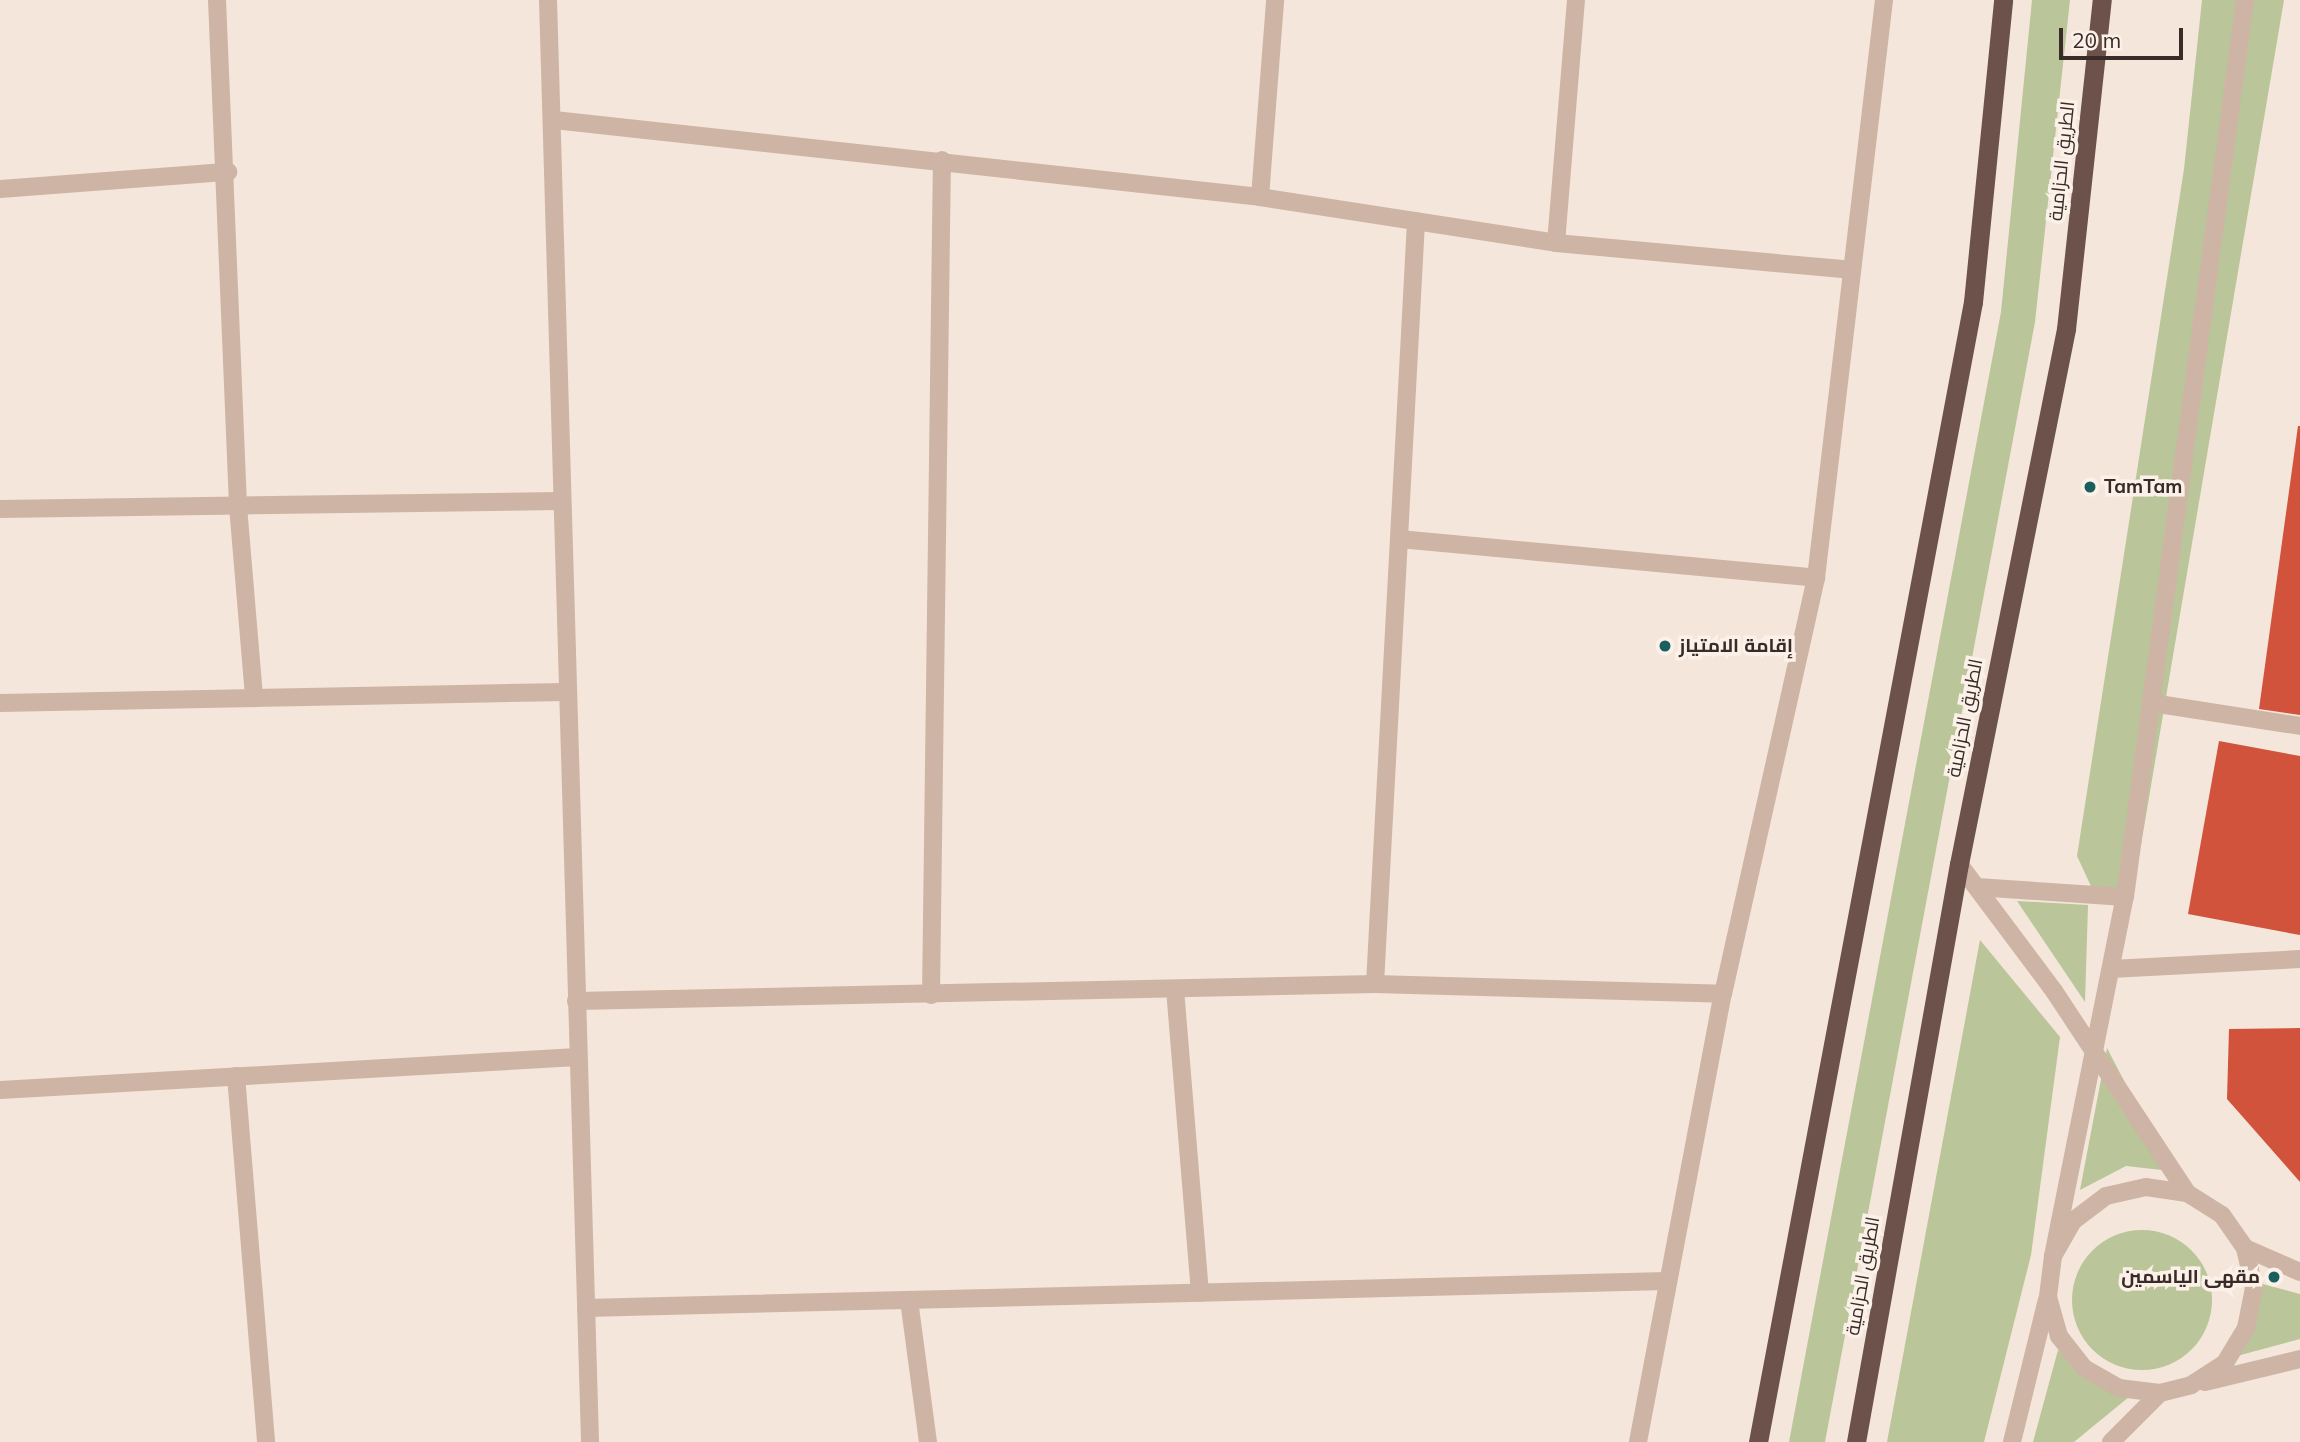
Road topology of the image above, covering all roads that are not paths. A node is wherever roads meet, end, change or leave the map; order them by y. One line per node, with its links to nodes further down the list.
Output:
1 (217, 0): 11 (street)
2 (548, 0): 9 (street)
3 (1275, 0): 13 (street)
4 (1576, 0): 15 (street)
5 (1884, 0): 16 (street)
6 (2003, 0): 57 (highway)
7 (2102, 0): 27 (highway, الطريق الحزامية)
8 (2245, 0): 25 (street)
9 (554, 120): 10 (street); 17 (street)
10 (942, 160): 13 (street); 35 (street)
11 (228, 172): 12 (street); 18 (street)
12 (0, 189)
13 (1260, 197): 14 (street)
14 (1416, 221): 15 (street); 20 (street)
15 (1556, 243): 16 (street)
16 (1851, 270): 21 (street)
17 (559, 501): 18 (street); 22 (street)
18 (238, 506): 19 (street); 23 (street)
19 (0, 509)
20 (1399, 539): 21 (street); 32 (street)
21 (1816, 578): 34 (street)
22 (565, 692): 23 (street); 36 (street)
23 (254, 698): 24 (street)
24 (0, 703)
25 (2152, 703): 26 (street); 29 (street)
26 (2300, 726)
27 (1959, 864): 28 (street); 58 (highway, الطريق الحزامية)
28 (1977, 887): 29 (street); 37 (street)
29 (2125, 897): 31 (street)
30 (2300, 959): 31 (street)
31 (2112, 969): 37 (street)
32 (1375, 984): 33 (street); 34 (street)
33 (1175, 989): 35 (street); 46 (street)
34 (1723, 994): 45 (street)
35 (931, 995): 36 (street)
36 (576, 1001): 38 (street)
37 (2095, 1053): 41 (street); 43 (street)
38 (577, 1058): 39 (street); 49 (street)
39 (236, 1076): 40 (street); 53 (street)
40 (0, 1090)
41 (2187, 1193): 42 (street); 43 (street)
42 (2245, 1248): 44 (street); 51 (street)
43 (2053, 1256): 47 (street)
44 (2300, 1272)
45 (1668, 1281): 46 (street); 56 (street)
46 (1200, 1293): 48 (street)
47 (2048, 1297): 52 (street); 59 (street)
48 (909, 1300): 49 (street); 55 (street)
49 (586, 1308): 54 (street)
50 (2300, 1359): 51 (street)
51 (2191, 1385): 52 (street)
52 (2160, 1393): 60 (street)
53 (266, 1442)
54 (590, 1442)
55 (928, 1442)
56 (1638, 1442)
57 (1758, 1442)
58 (1856, 1442)
59 (2012, 1442)
60 (2111, 1442)

